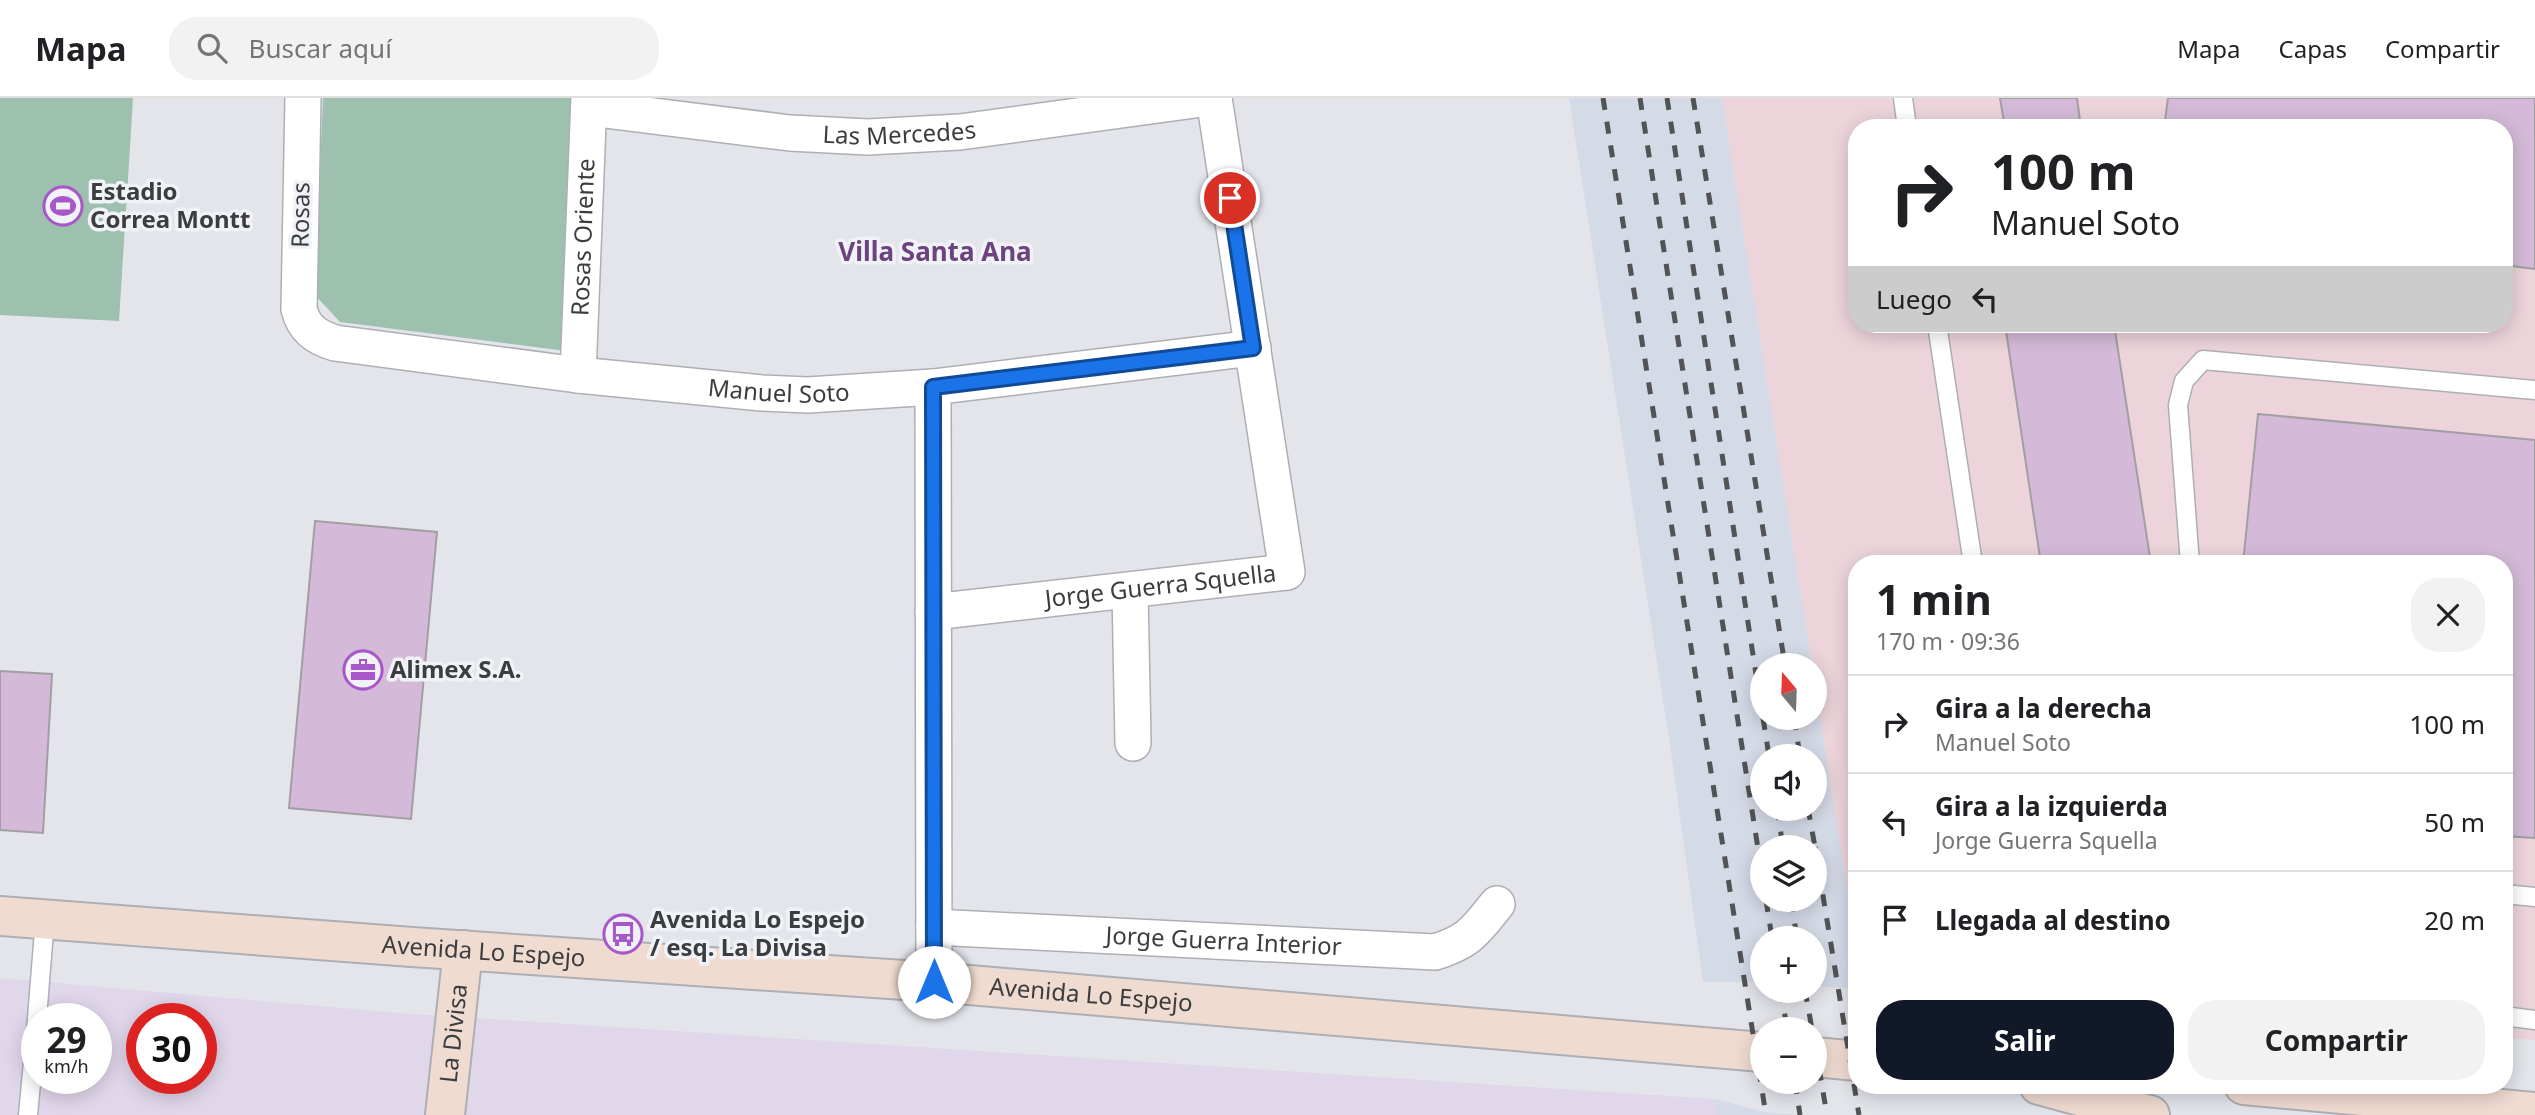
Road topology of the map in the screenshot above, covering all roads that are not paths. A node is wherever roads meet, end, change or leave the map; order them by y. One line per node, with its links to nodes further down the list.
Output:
1 (303, 98): 6 (street, Rosas)
2 (1212, 98): 4 (street, Las Mercedes); 8 (street, Jorge Guerra Squella)
3 (1903, 98): 5 (lane)
4 (589, 103): 9 (street, Rosas Oriente)
5 (1906, 119)
6 (308, 329): 9 (street, Manuel Soto)
7 (1938, 333): 12 (lane)
8 (1253, 348): 10 (street, Manuel Soto); 14 (street, Jorge Guerra Squella)
9 (578, 375): 10 (street, Manuel Soto)
10 (933, 387): 15 (street)
11 (2535, 390): 13 (lane)
12 (1972, 555)
13 (2189, 555)
14 (1129, 590): 15 (street, Jorge Guerra Squella); 16 (street)
15 (933, 612): 22 (street)
16 (1133, 743)
17 (2513, 895): 18 (lane)
18 (2535, 897)
19 (1497, 904): 22 (street, Jorge Guerra Interior)
20 (0, 916): 21 (main road, Avenida Lo Espejo)
21 (46, 919): 23 (main road, Avenida Lo Espejo); 25 (lane)
22 (934, 927): 24 (street)
23 (463, 950): 24 (main road, Avenida Lo Espejo); 36 (main road, La Divisa)
24 (934, 982): 28 (main road, Avenida Lo Espejo)
25 (38, 1003)
26 (2513, 1017): 27 (lane)
27 (2535, 1020)
28 (1750, 1051)
29 (1827, 1058): 30 (main road)
30 (1848, 1059)
31 (29, 1094): 35 (lane)
32 (2072, 1094): 37 (main road)
33 (2341, 1094): 34 (main road)
34 (2535, 1112)
35 (27, 1115)
36 (445, 1115)
37 (2150, 1115)

